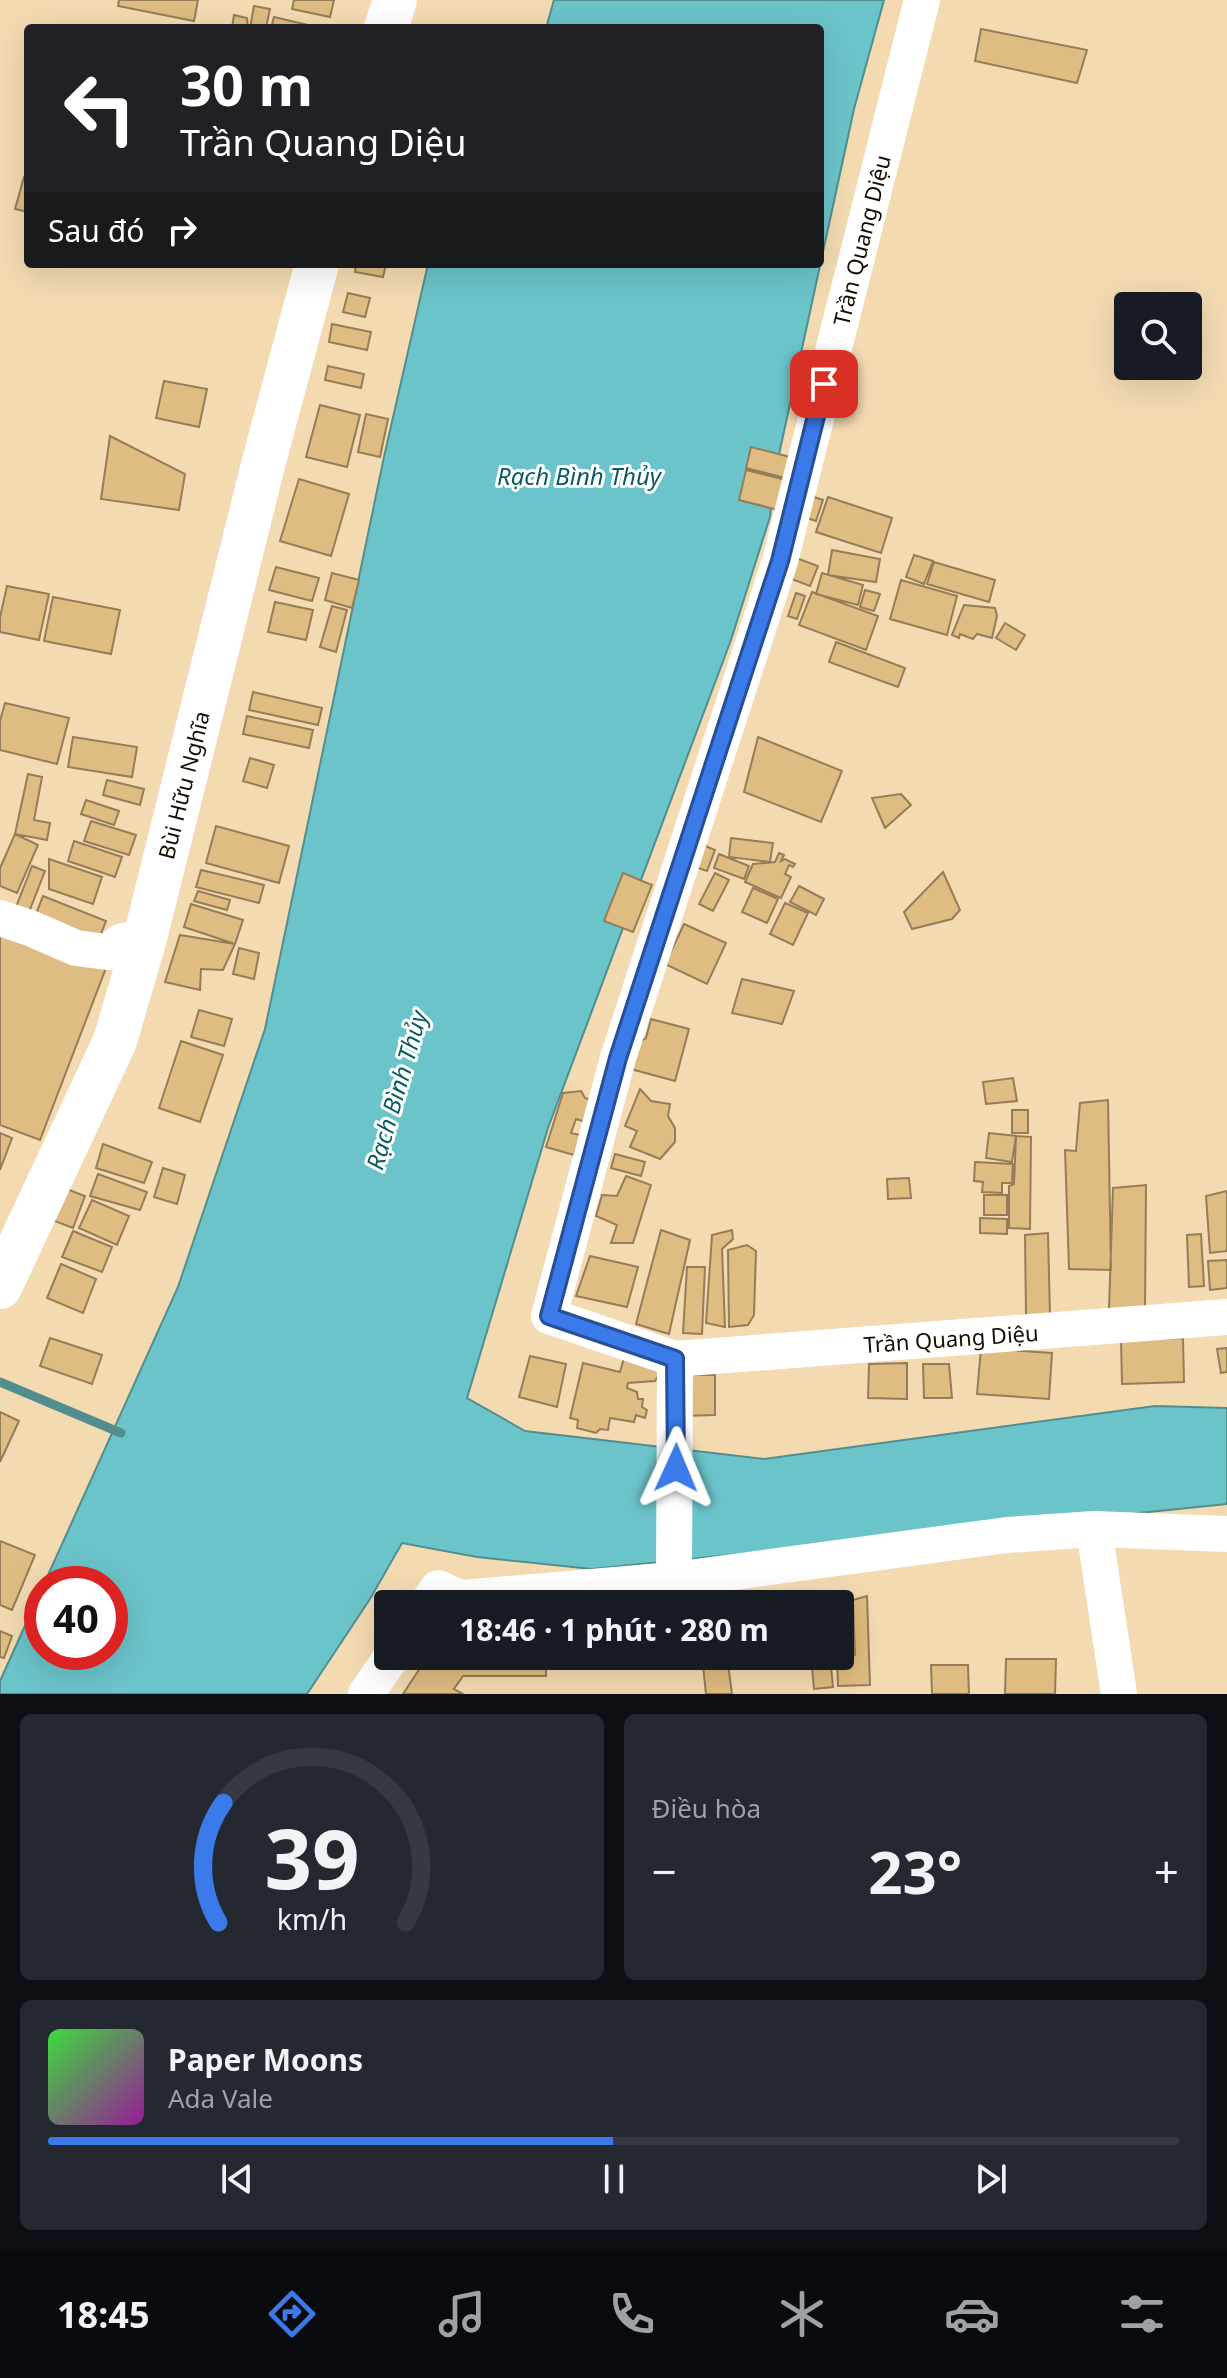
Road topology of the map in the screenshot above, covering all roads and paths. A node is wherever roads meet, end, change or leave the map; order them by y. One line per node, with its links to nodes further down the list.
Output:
1 (395, 0): 3 (main road)
2 (922, 0): 9 (street, Trần Quang Diệu)
3 (387, 24)
4 (316, 268): 6 (main road, Bùi Hữu Nghĩa)
5 (0, 918): 6 (street)
6 (145, 938): 7 (main road, Bùi Hữu Nghĩa)
7 (0, 1287)
8 (1227, 1317): 9 (street, Trần Quang Diệu)
9 (675, 1359): 12 (street)
10 (1094, 1529): 11 (street); 12 (street); 16 (street)
11 (1227, 1534)
12 (674, 1571): 13 (street)
13 (524, 1590)
14 (382, 1670): 15 (street)
15 (366, 1694)
16 (1119, 1694)

